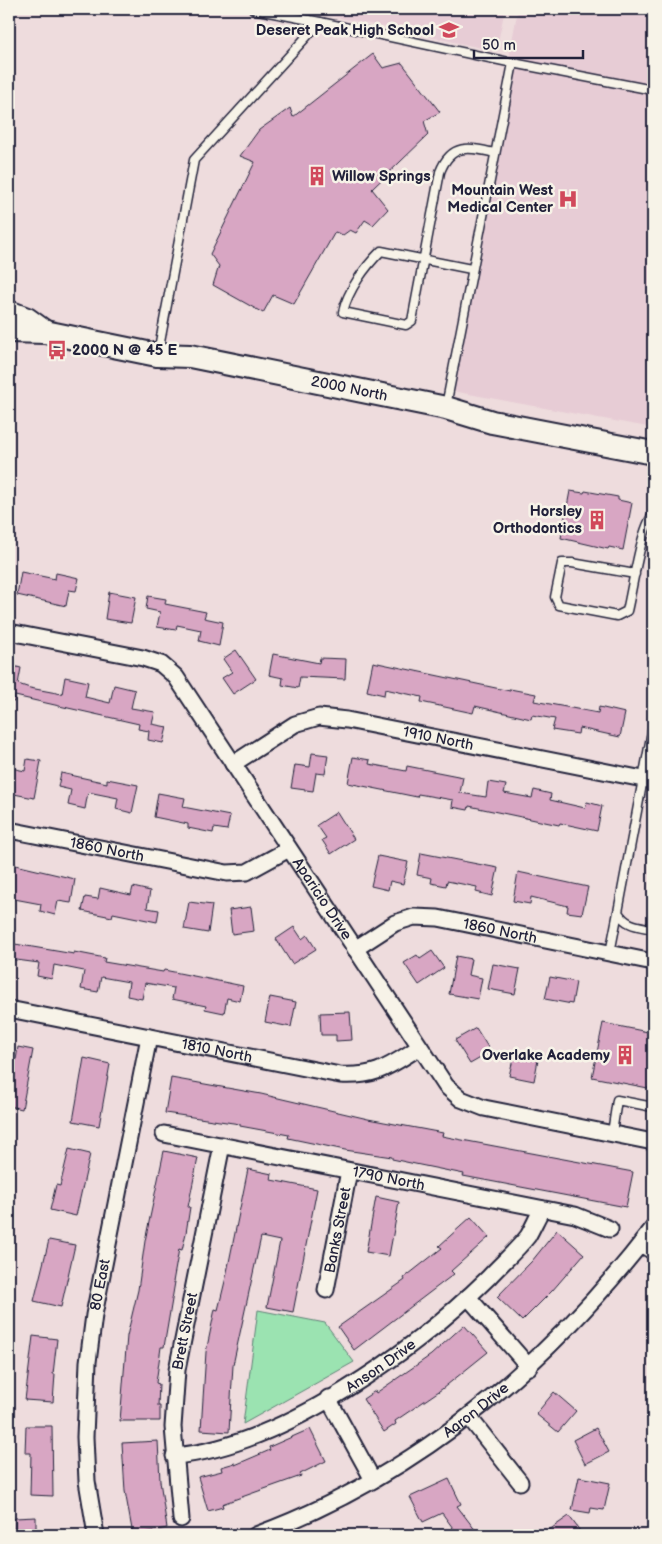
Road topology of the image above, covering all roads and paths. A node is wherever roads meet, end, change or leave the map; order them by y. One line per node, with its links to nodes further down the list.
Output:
1 (253, 9): 2 (lane)
2 (320, 22): 3 (lane); 11 (lane)
3 (513, 63): 4 (lane); 5 (lane)
4 (653, 90)
5 (495, 153): 6 (lane); 7 (lane)
6 (425, 260): 6 (lane); 7 (lane)
7 (471, 269): 12 (lane)
8 (9, 312): 10 (street, 2000 North)
9 (9, 331): 10 (street, 2000 North)
10 (45, 332): 11 (street, 2000 North)
11 (157, 355): 12 (street, 2000 North)
12 (446, 408): 13 (street, 2000 North)
13 (653, 453)
14 (653, 516): 15 (lane)
15 (635, 574): 15 (lane)
16 (9, 632): 19 (street, Aparicio Drive)
17 (653, 726): 18 (lane)
18 (652, 742): 20 (lane)
19 (233, 764): 20 (street, 1910 North); 22 (street, Aparicio Drive)
20 (649, 780): 23 (lane)
21 (9, 830): 22 (street, 1860 North)
22 (289, 849): 25 (street, Aparicio Drive)
23 (618, 912): 24 (lane); 26 (lane)
24 (653, 929)
25 (355, 949): 26 (street, 1860 North); 32 (street, Aparicio Drive)
26 (610, 953): 27 (street, 1860 North)
27 (653, 962)
28 (653, 1001): 29 (lane)
29 (653, 1008)
30 (9, 1009): 31 (street, 1810 North)
31 (149, 1037): 32 (street, 1810 North); 54 (street, 80 East)
32 (420, 1047): 34 (street, Aparicio Drive)
33 (653, 1107): 34 (lane)
34 (612, 1133): 36 (street, Aparicio Drive)
35 (164, 1134): 37 (street, 1790 North)
36 (653, 1142)
37 (222, 1145): 38 (street, 1790 North); 49 (street, Brett Street)
38 (349, 1171): 39 (street, 1790 North); 44 (street, Banks Street)
39 (542, 1209): 41 (street, 1790 North); 45 (street, Anson Drive)
40 (653, 1228): 42 (street, Aaron Drive)
41 (610, 1229)
42 (639, 1247): 43 (lane); 46 (street, Aaron Drive)
43 (653, 1256)
44 (326, 1290)
45 (468, 1297): 46 (street); 47 (street, Anson Drive)
46 (529, 1367): 48 (street, Aaron Drive)
47 (328, 1398): 49 (street, Anson Drive); 50 (street)
48 (469, 1418): 50 (street, Aaron Drive); 51 (street)
49 (174, 1456): 52 (street, Brett Street)
50 (373, 1480): 53 (street, Aaron Drive)
51 (520, 1482)
52 (181, 1519)
53 (284, 1530): 55 (street, Aaron Drive)
54 (96, 1535)
55 (256, 1535)

